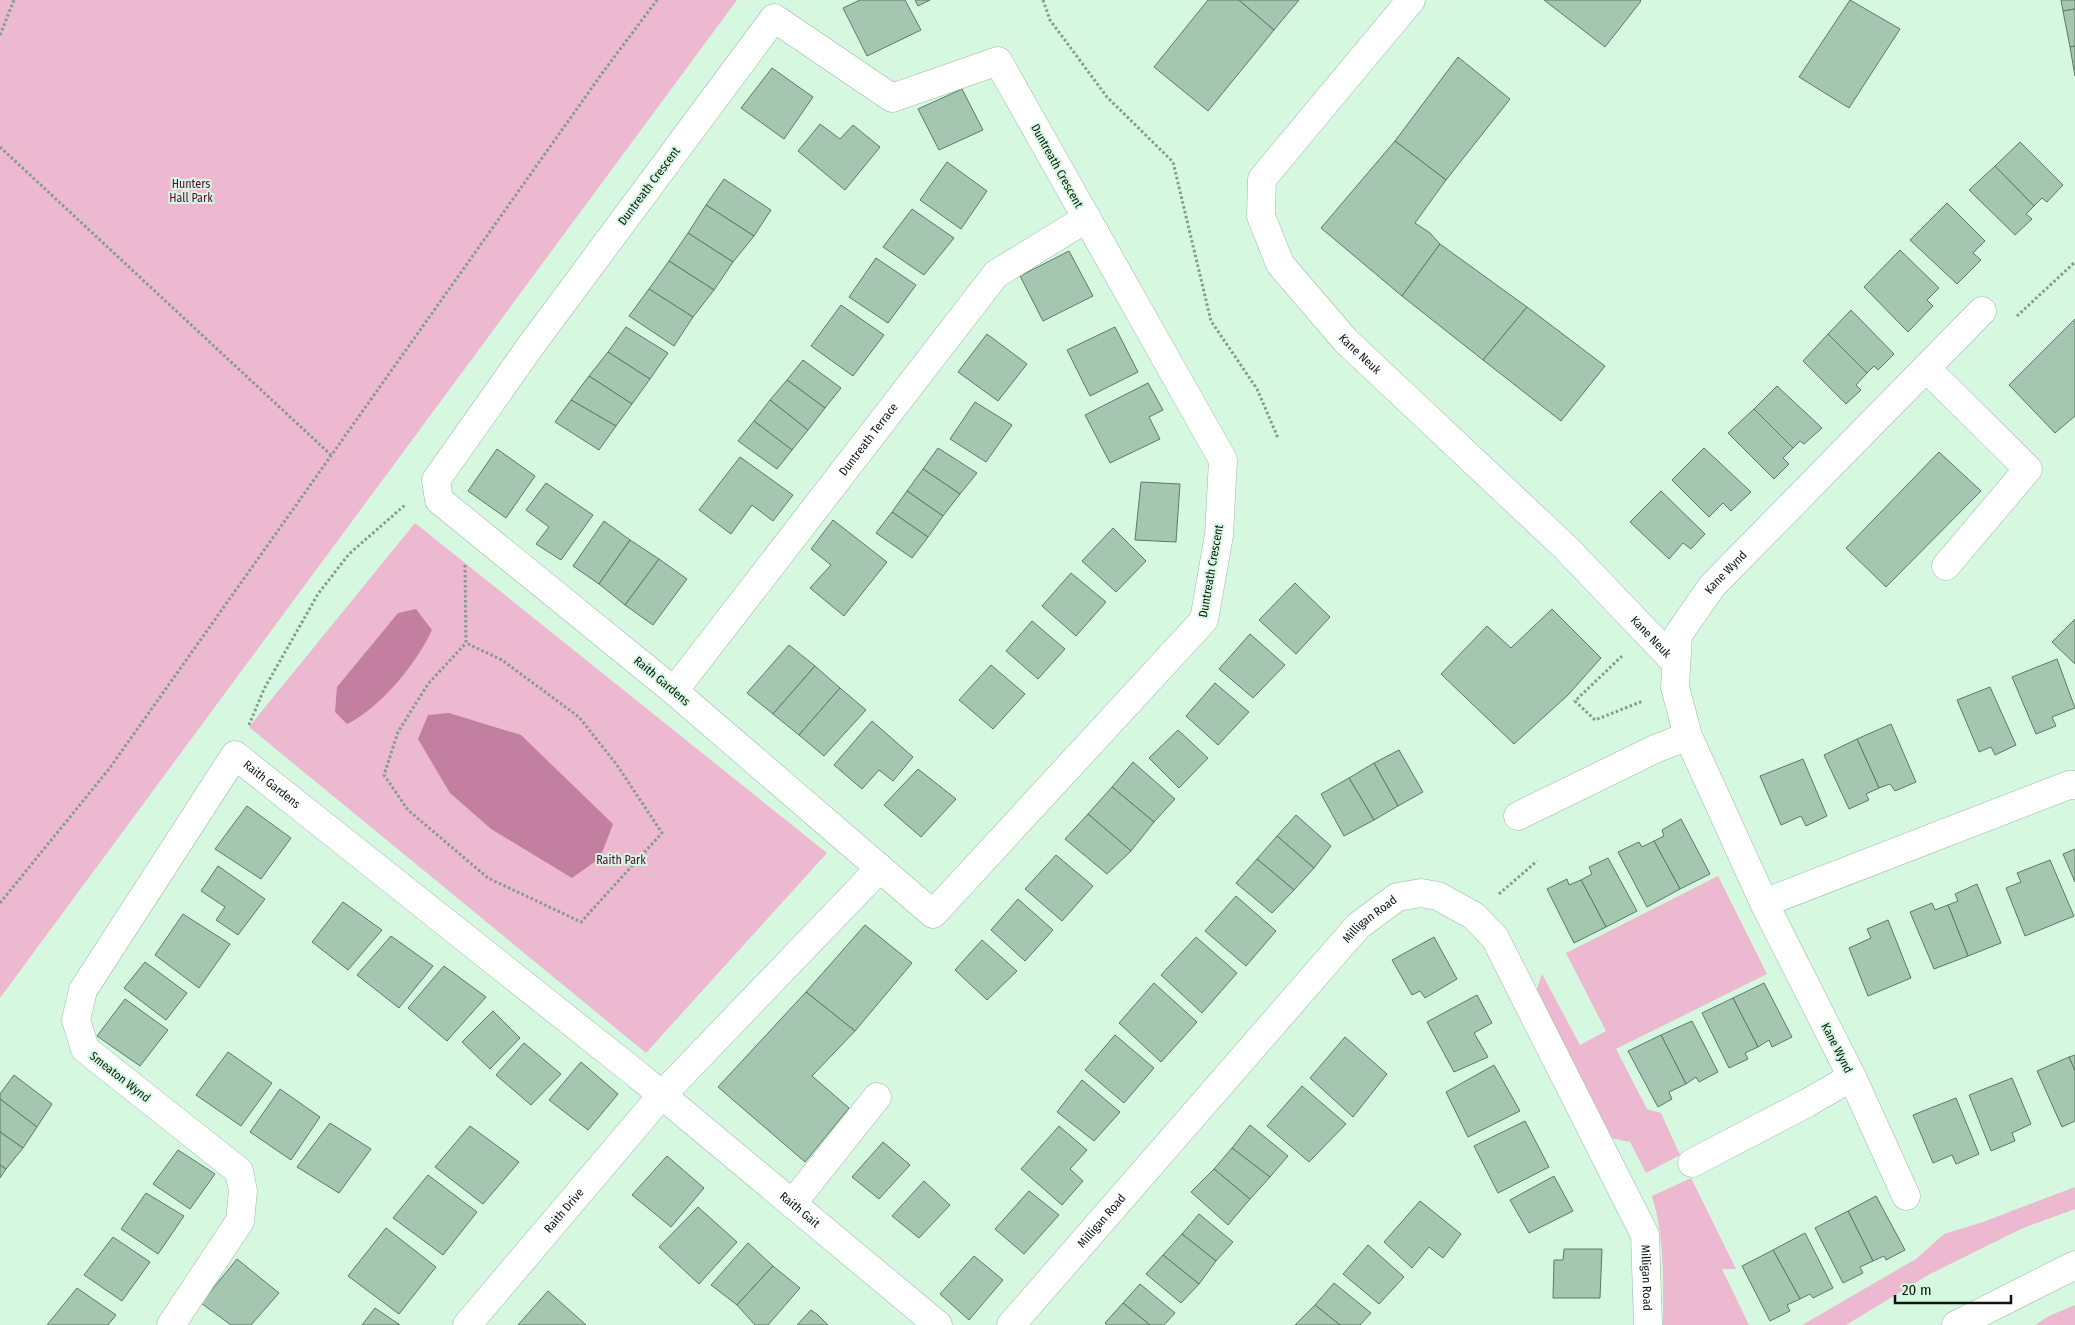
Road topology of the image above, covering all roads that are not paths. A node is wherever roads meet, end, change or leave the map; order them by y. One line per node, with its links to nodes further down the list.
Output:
1 (1410, 0): 7 (street, Kane Neuk)
2 (1087, 218): 5 (street, Duntreath Crescent); 8 (street, Duntreath Terrace); 13 (street, Duntreath Crescent)
3 (1982, 311): 4 (street, Kane Wynd)
4 (1926, 368): 6 (street); 7 (street, Kane Wynd)
5 (437, 490): 8 (street, Raith Gardens)
6 (1946, 566)
7 (1676, 663): 9 (street, Kane Wynd)
8 (674, 691): 13 (street, Raith Gardens)
9 (1688, 736): 12 (street); 14 (street, Kane Wynd)
10 (235, 755): 16 (street, Raith Gardens); 22 (street, Smeaton Wynd)
11 (2075, 785): 14 (street)
12 (1518, 816)
13 (880, 868): 16 (street, Raith Drive)
14 (1764, 903): 15 (street, Kane Wynd)
15 (1852, 1077): 18 (street); 19 (street, Kane Wynd)
16 (661, 1096): 20 (street, Raith Gait); 23 (street, Raith Drive)
17 (877, 1097): 20 (street)
18 (1692, 1163)
19 (1906, 1196)
20 (792, 1204): 24 (street, Raith Gait)
21 (2075, 1265): 27 (street)
22 (171, 1325)
23 (467, 1325)
24 (938, 1325)
25 (1011, 1325): 26 (street, Milligan Road)
26 (1648, 1325)
27 (1956, 1325)

